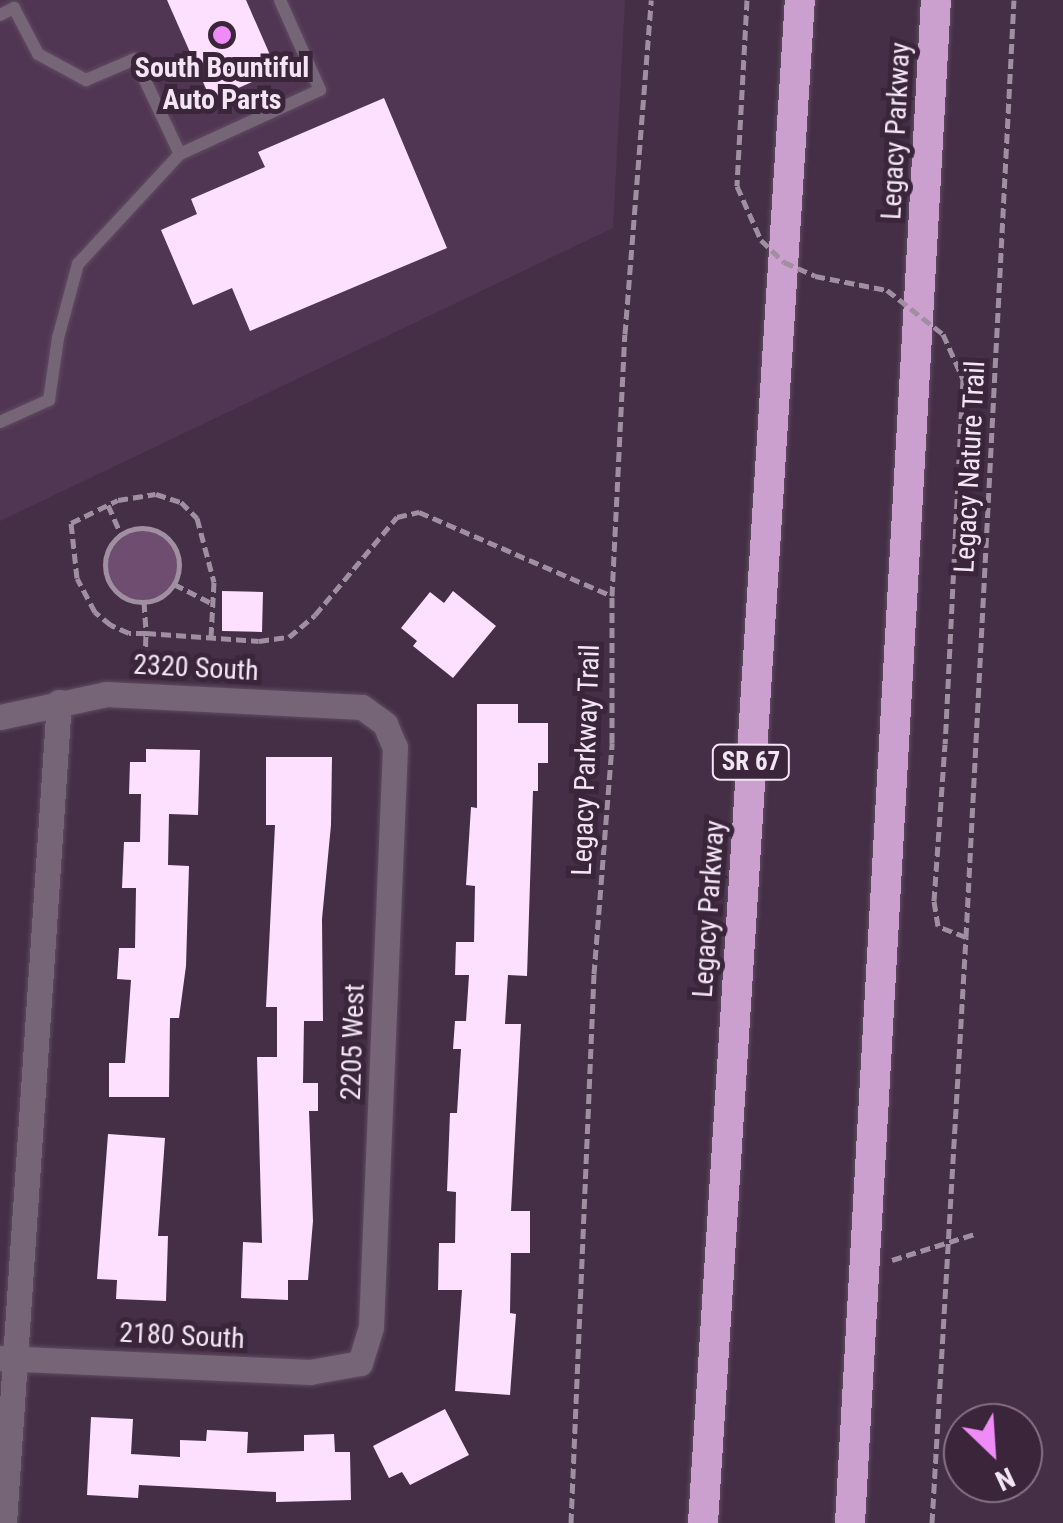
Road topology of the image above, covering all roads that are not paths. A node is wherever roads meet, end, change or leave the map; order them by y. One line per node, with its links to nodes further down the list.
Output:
1 (280, 0): 5 (lane)
2 (800, 0): 13 (highway, Legacy Parkway / SR 67)
3 (936, 0): 14 (highway, Legacy Parkway)
4 (0, 15): 5 (lane)
5 (180, 154): 6 (lane)
6 (0, 422)
7 (59, 702): 8 (street, 2320 South); 9 (street, 2320 South); 10 (street)
8 (0, 716)
9 (385, 724): 11 (street, 2205 West)
10 (7, 1358): 11 (street, 2180 South); 12 (street)
11 (360, 1363)
12 (4, 1523)
13 (703, 1523)
14 (850, 1523)

